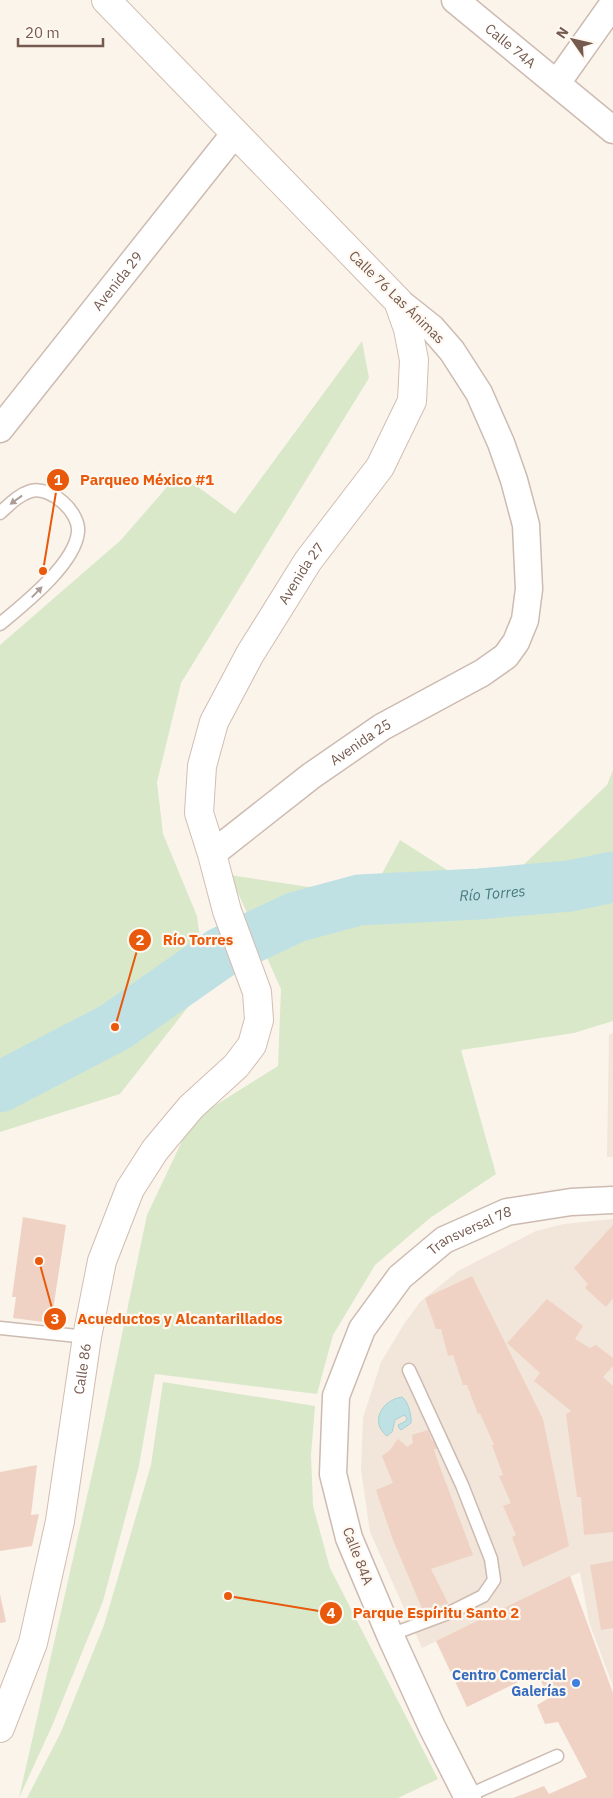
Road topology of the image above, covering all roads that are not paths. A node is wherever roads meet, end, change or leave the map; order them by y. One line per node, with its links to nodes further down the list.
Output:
1 (106, 0): 6 (street, Calle 76 Las Ánimas)
2 (456, 0): 4 (street, Calle 74A)
3 (613, 4): 4 (street)
4 (557, 83): 5 (street, Calle 74A)
5 (613, 130)
6 (235, 133): 7 (street, Calle 76 Las Ánimas); 8 (street, Avenida 29)
7 (398, 301): 11 (street, Calle 76 Las Ánimas); 12 (street, Avenida 27)
8 (0, 429)
9 (0, 513): 10 (lane, one-way to 9)
10 (0, 624)
11 (516, 642): 12 (street, Avenida 25)
12 (212, 854): 13 (street, Avenida 27)
13 (227, 911): 17 (street, Calle 86)
14 (613, 1200): 16 (street, Transversal 78)
15 (0, 1328): 17 (lane)
16 (362, 1329): 19 (street, Calle 84A)
17 (87, 1338): 20 (street, Calle 86)
18 (409, 1370): 19 (lane)
19 (390, 1635): 22 (street, Calle 84A)
20 (0, 1728)
21 (557, 1756): 22 (lane)
22 (468, 1797)

